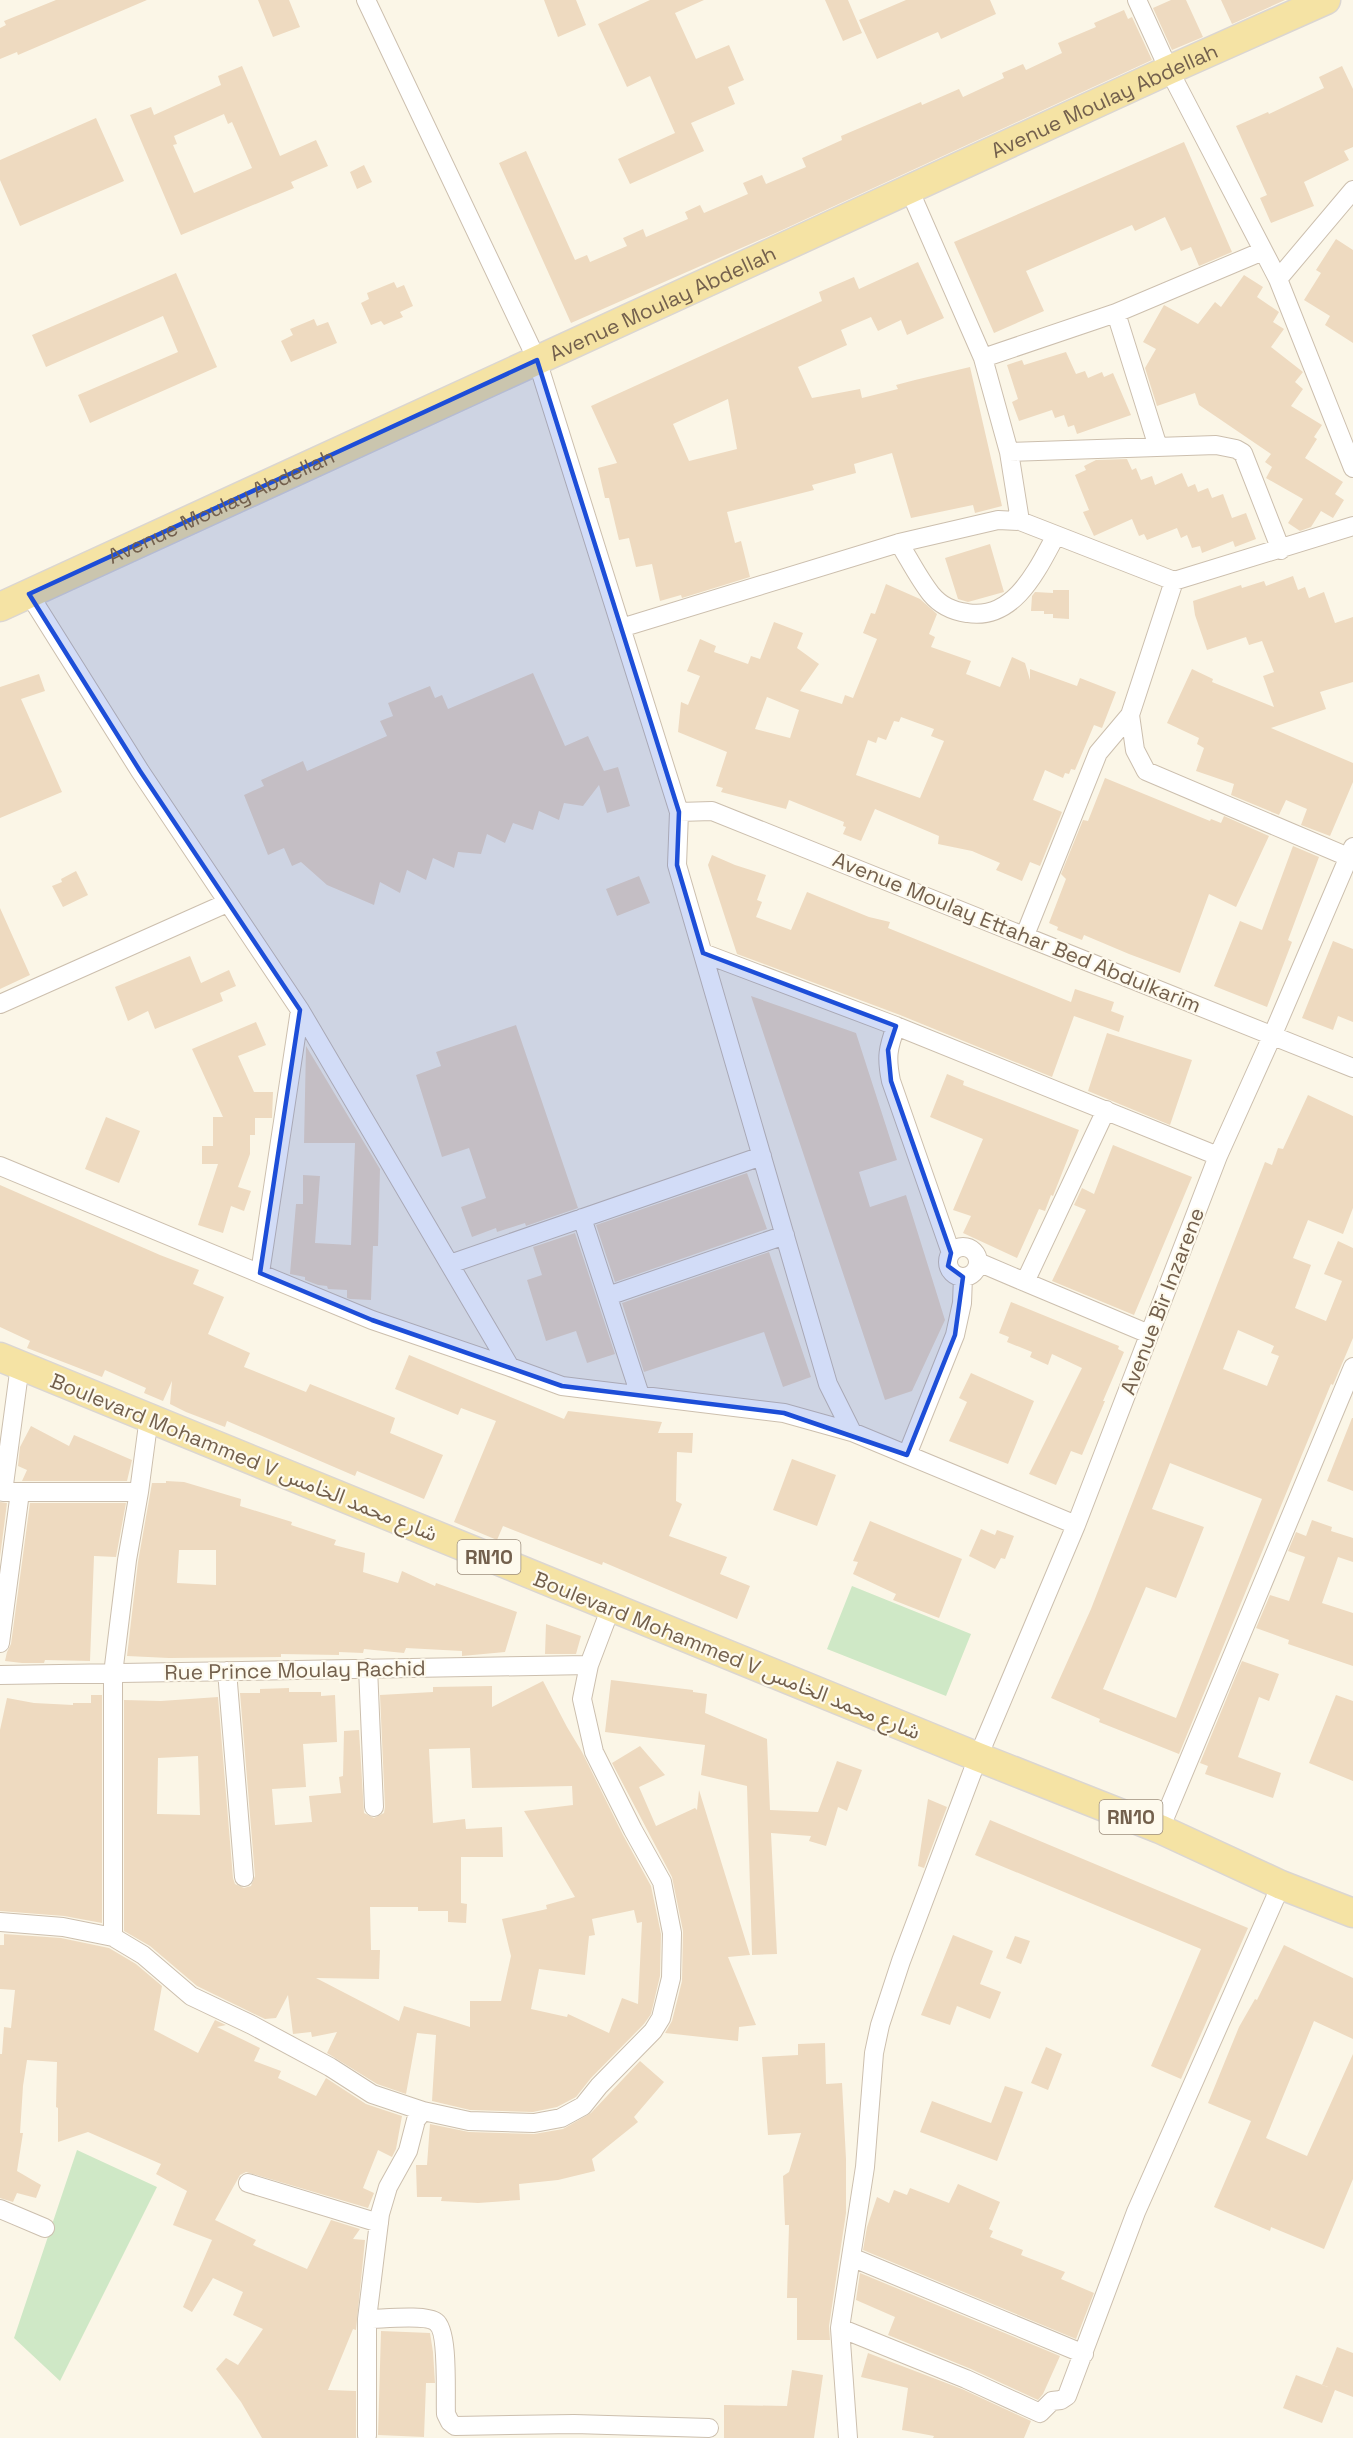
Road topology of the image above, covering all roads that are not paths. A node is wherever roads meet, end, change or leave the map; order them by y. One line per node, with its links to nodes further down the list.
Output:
1 (366, 0): 11 (street)
2 (1137, 0): 4 (street)
3 (1326, 0): 4 (main road, Avenue Moulay Abdellah)
4 (1169, 70): 5 (main road, Avenue Moulay Abdellah); 7 (street)
5 (909, 189): 10 (street); 11 (main road, Avenue Moulay Abdellah)
6 (1353, 190): 8 (street)
7 (1263, 251): 8 (street); 9 (street)
8 (1278, 279): 14 (street)
9 (1116, 313): 10 (street); 12 (street)
10 (983, 358): 13 (street)
11 (537, 360): 21 (main road, Avenue Moulay Abdellah); 23 (street)
12 (1158, 447): 13 (street); 19 (street)
13 (1009, 452): 15 (street)
14 (1352, 461)
15 (1020, 521): 17 (street); 18 (street)
16 (1353, 526): 19 (street)
17 (1055, 537): 18 (street); 20 (street)
18 (899, 543): 23 (street)
19 (1281, 550): 20 (street)
20 (1174, 580): 24 (street)
21 (29, 594): 22 (main road, Avenue Moulay Abdellah); 27 (street)
22 (0, 607)
23 (621, 628): 25 (street)
24 (1130, 716): 26 (street); 28 (street)
25 (679, 812): 28 (street, Avenue Moulay Ettahar Bed Abdulkarim); 29 (street)
26 (1352, 854): 33 (street, Avenue Bir Inzarene)
27 (227, 903): 30 (street); 31 (street)
28 (1025, 935): 33 (street, Avenue Moulay Ettahar Bed Abdulkarim)
29 (703, 953): 32 (street); 37 (street)
30 (0, 1004)
31 (300, 1010): 43 (street); 44 (street)
32 (896, 1026): 35 (street); 41 (street)
33 (1273, 1034): 34 (street, Avenue Moulay Ettahar Bed Abdulkarim); 36 (street, Avenue Bir Inzarene)
34 (1353, 1068)
35 (1106, 1110): 36 (street); 46 (street)
36 (1218, 1155): 48 (street, Avenue Bir Inzarene)
37 (762, 1156): 39 (street); 40 (street)
38 (0, 1166): 44 (street)
39 (582, 1218): 43 (street); 47 (street)
40 (785, 1235): 47 (street); 54 (street)
41 (951, 1253): 42 (street); 45 (street)
42 (978, 1262): 45 (street); 46 (street)
43 (450, 1264): 50 (street)
44 (260, 1273): 50 (street)
45 (963, 1277): 55 (street)
46 (1025, 1282): 48 (street)
47 (608, 1296): 52 (street)
48 (1149, 1334): 58 (street, Avenue Bir Inzarene)
49 (10, 1361): 53 (main road, Boulevard Mohammed V شارع محمد الخامس / RN10); 56 (street)
50 (510, 1367): 52 (street)
51 (1353, 1367): 68 (street)
52 (640, 1395): 54 (street)
53 (149, 1418): 57 (street); 59 (main road, Boulevard Mohammed V شارع محمد الخامس / RN10)
54 (852, 1432): 55 (street)
55 (906, 1455): 58 (street)
56 (8, 1492): 57 (street); 60 (street)
57 (139, 1492): 64 (street)
58 (1076, 1525): 66 (street, Avenue Bir Inzarene)
59 (611, 1607): 61 (street); 66 (main road, Boulevard Mohammed V شارع محمد الخامس / RN10)
60 (0, 1643)
61 (589, 1665): 62 (street, Rue Prince Moulay Rachid); 74 (street)
62 (368, 1668): 63 (street, Rue Prince Moulay Rachid); 67 (street)
63 (227, 1671): 64 (street, Rue Prince Moulay Rachid); 69 (street)
64 (113, 1674): 65 (street, Rue Prince Moulay Rachid); 73 (street)
65 (0, 1675)
66 (978, 1757): 68 (main road, Boulevard Mohammed V شارع محمد الخامس / RN10); 79 (street, Avenue Bir Inzarene)
67 (374, 1807)
68 (1160, 1829): 70 (main road, Boulevard Mohammed V شارع محمد الخامس / RN10)
69 (244, 1877)
70 (1281, 1885): 71 (main road, Boulevard Mohammed V شارع محمد الخامس / RN10); 82 (street)
71 (1353, 1913)
72 (0, 1922): 73 (street)
73 (113, 1937): 74 (street)
74 (423, 2111): 77 (street)
75 (248, 2183): 77 (street)
76 (0, 2209): 78 (street)
77 (379, 2223): 80 (street)
78 (45, 2228)
79 (851, 2257): 81 (street, Avenue Bir Inzarene); 82 (street)
80 (367, 2319): 83 (street); 84 (street)
81 (840, 2328): 82 (street); 85 (street, Avenue Bir Inzarene)
82 (1084, 2354)
83 (709, 2428)
84 (367, 2435)
85 (848, 2438)

